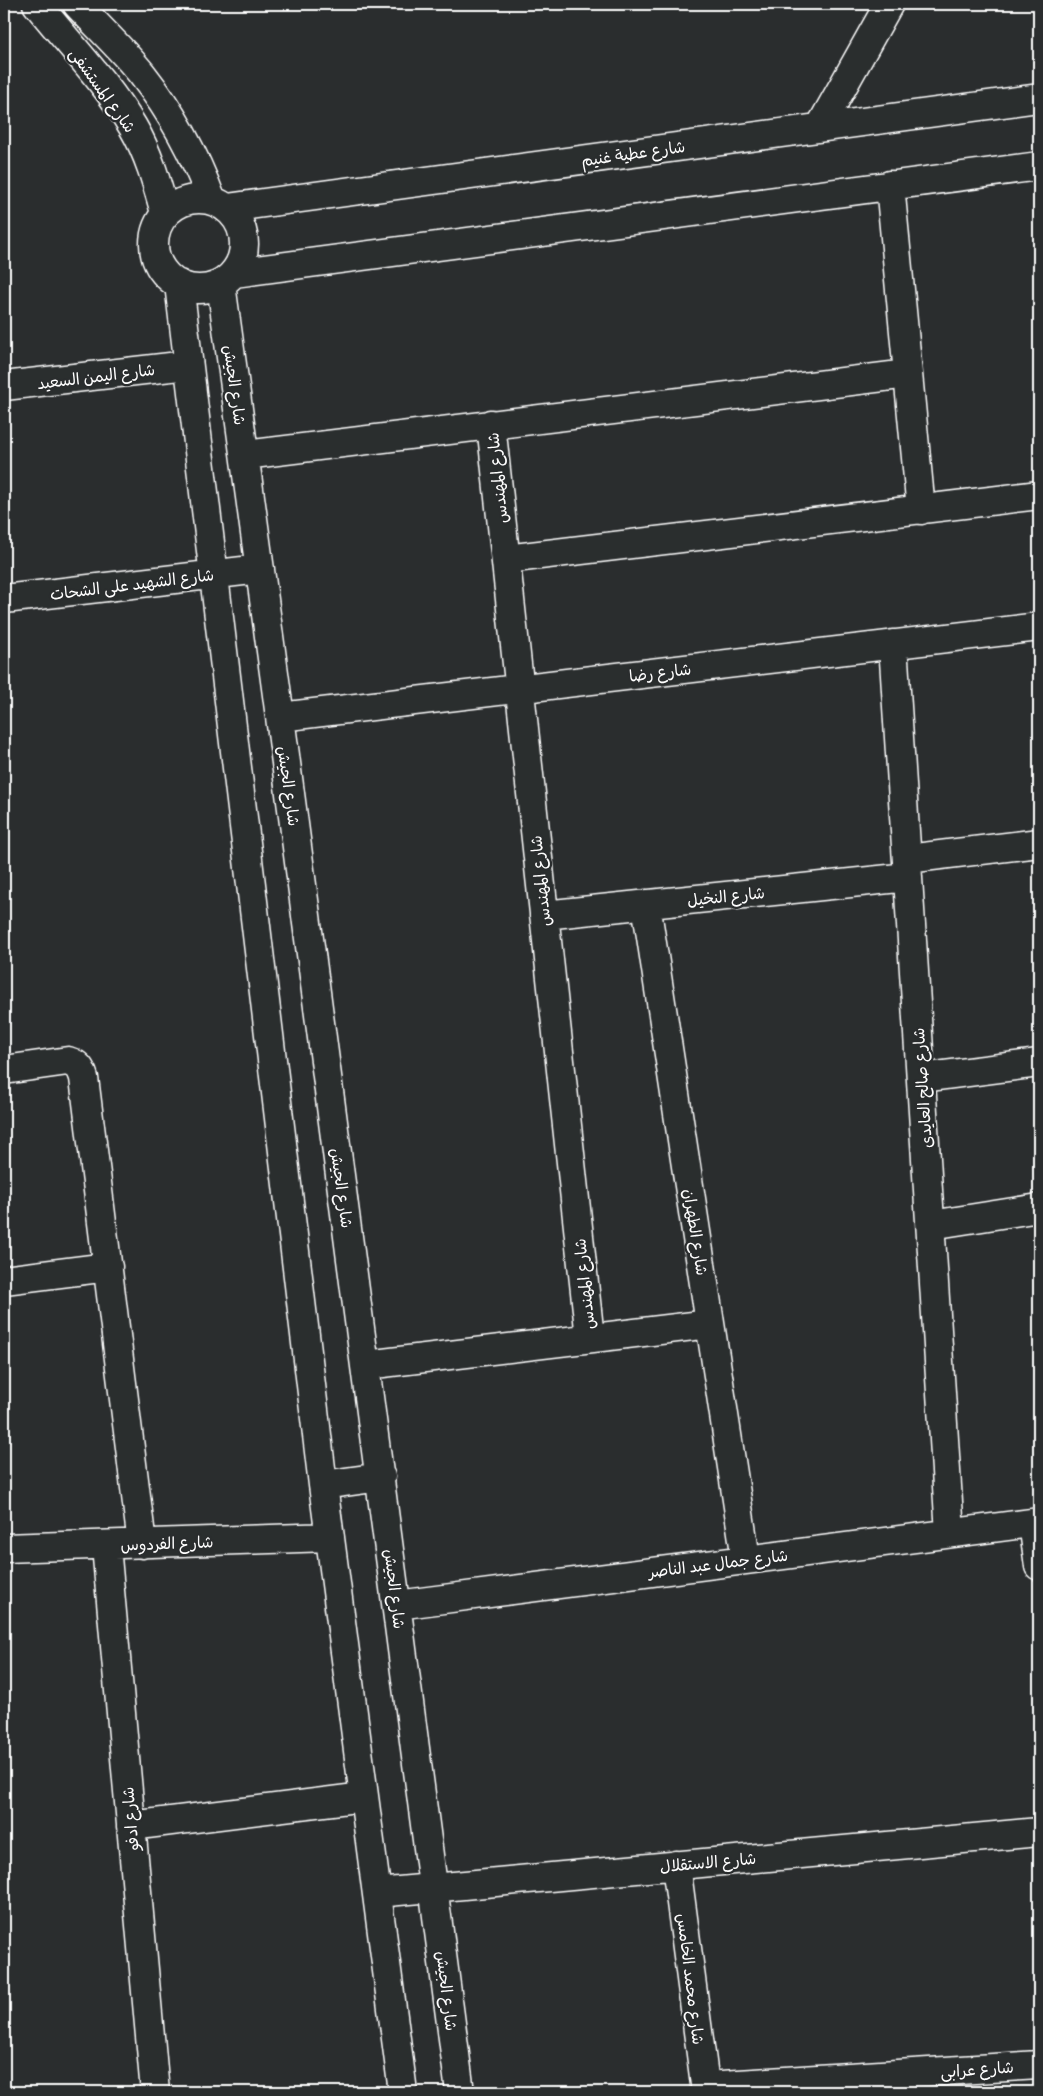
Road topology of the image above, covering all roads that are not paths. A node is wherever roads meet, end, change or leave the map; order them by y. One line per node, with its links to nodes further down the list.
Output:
1 (37, 4): 5 (street, شارع المستشفى)
2 (77, 4): 4 (street, شارع المستشفى)
3 (889, 4): 7 (street)
4 (141, 74): 5 (street); 10 (street, شارع المستشفى)
5 (111, 96): 11 (street, شارع المستشفى)
6 (1039, 98): 7 (street, شارع عطية غنيم)
7 (820, 127): 10 (street, شارع عطية غنيم)
8 (1039, 166): 9 (street)
9 (890, 185): 12 (street); 15 (street)
10 (220, 204): 11 (street); 12 (street, شارع الجيش)
11 (166, 213): 13 (street)
12 (227, 278): 13 (street); 18 (street, شارع الجيش)
13 (179, 284): 14 (street)
14 (188, 365): 16 (street, شارع اليمن السعيد); 23 (street)
15 (908, 374): 17 (street); 20 (street)
16 (4, 386)
17 (491, 424): 18 (street); 21 (street, شارع المهندس)
18 (244, 455): 22 (street, شارع الجيش)
19 (1039, 495): 20 (street)
20 (921, 510): 21 (street)
21 (506, 559): 27 (street, شارع المهندس)
22 (260, 569): 23 (street, شارع الشهيد على الشحات); 28 (street, شارع الجيش)
23 (213, 575): 24 (street, شارع الشهيد على الشحات); 44 (street)
24 (4, 599)
25 (1039, 627): 26 (street, شارع رضا)
26 (893, 644): 27 (street, شارع رضا); 30 (street, شارع صالح العايدى)
27 (520, 689): 28 (street, شارع رضا); 32 (street, شارع المهندس)
28 (280, 717): 42 (street, شارع الجيش)
29 (1039, 843): 30 (street, شارع النخيل)
30 (908, 868): 31 (street, شارع النخيل); 35 (street, شارع صالح العايدى)
31 (646, 904): 32 (street, شارع النخيل); 40 (street, شارع الطهران)
32 (544, 915): 41 (street, شارع المهندس)
33 (1039, 1063): 35 (street)
34 (4, 1070): 38 (street)
35 (921, 1078): 37 (street, شارع صالح العايدى)
36 (1039, 1208): 37 (street)
37 (931, 1224): 46 (street, شارع صالح العايدى)
38 (108, 1267): 39 (street); 48 (street)
39 (4, 1280)
40 (710, 1324): 41 (street); 51 (street, شارع الطهران)
41 (590, 1338): 42 (street)
42 (366, 1365): 43 (street, شارع الجيش)
43 (380, 1478): 44 (street); 53 (street, شارع الجيش)
44 (323, 1485): 47 (street)
45 (1036, 1523): 46 (street, شارع جمال عبد الناصر); 52 (street)
46 (950, 1533): 51 (street, شارع جمال عبد الناصر)
47 (330, 1537): 48 (street, شارع الفردوس); 54 (street)
48 (142, 1544): 49 (street, شارع الفردوس)
49 (106, 1546): 50 (street, شارع الفردوس); 55 (street, شارع ادفو)
50 (4, 1548)
51 (746, 1559): 53 (street, شارع جمال عبد الناصر)
52 (1039, 1566)
53 (397, 1605): 58 (street, شارع الجيش)
54 (364, 1797): 55 (street); 59 (street)
55 (131, 1826): 62 (street, شارع ادفو)
56 (1039, 1832): 57 (street, شارع الاستقلال)
57 (676, 1865): 58 (street, شارع الاستقلال); 61 (street, شارع محمد الخامس)
58 (434, 1888): 59 (street, شارع الاستقلال); 64 (street, شارع الجيش)
59 (377, 1893): 63 (street)
60 (1039, 2065): 61 (street, شارع عرابى)
61 (706, 2089)
62 (155, 2092)
63 (403, 2092)
64 (460, 2092)

